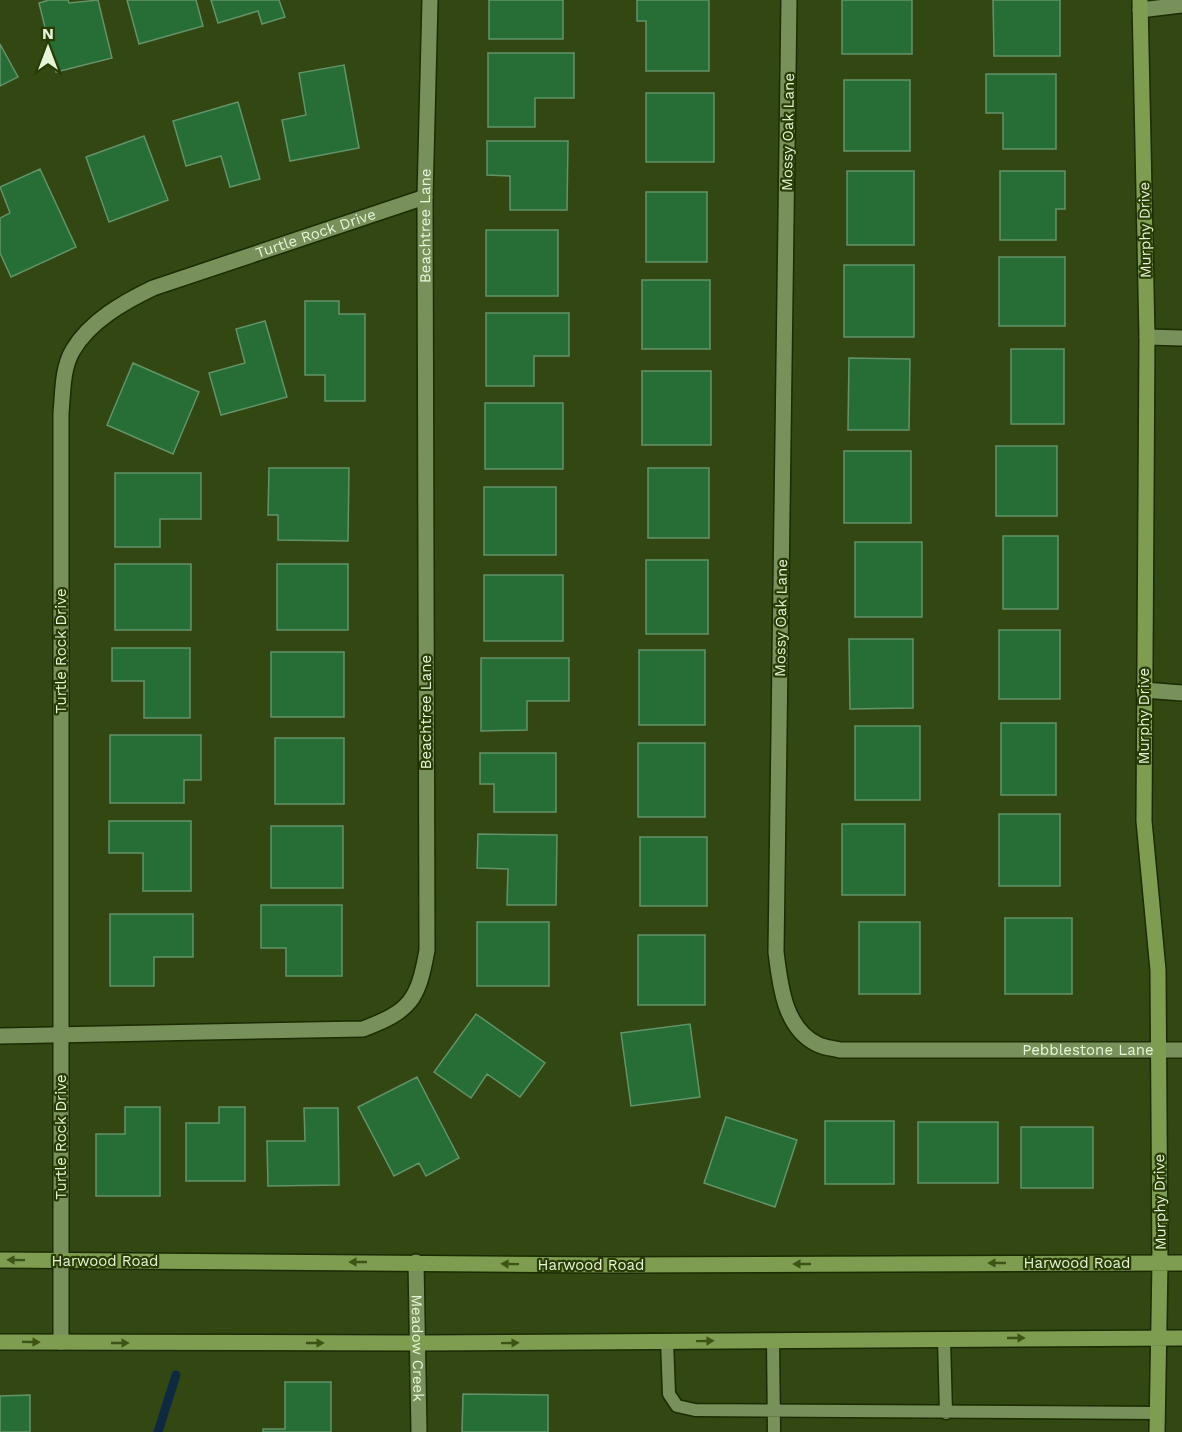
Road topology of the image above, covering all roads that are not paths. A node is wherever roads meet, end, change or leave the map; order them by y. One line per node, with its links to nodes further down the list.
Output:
1 (430, 0): 5 (street, Beachtree Lane)
2 (789, 0): 12 (street, Mossy Oak Lane)
3 (1140, 5): 4 (street); 6 (main road, Murphy Drive)
4 (1182, 6)
5 (425, 197): 10 (street, Turtle Rock Drive); 10 (street, Beachtree Lane)
6 (1147, 337): 7 (street); 8 (main road, Murphy Drive)
7 (1182, 338)
8 (1144, 690): 9 (street); 13 (main road, Murphy Drive)
9 (1182, 693)
10 (61, 1035): 11 (street, Beachtree Lane); 16 (street, Turtle Rock Drive)
11 (0, 1036)
12 (994, 1050): 13 (street, Pebblestone Lane)
13 (1158, 1050): 14 (street, Pebblestone Lane); 18 (main road, Murphy Drive)
14 (1182, 1050)
15 (0, 1260): 16 (main road, Harwood Road, one-way to 15)
16 (61, 1260): 17 (main road, Harwood Road, one-way to 16); 26 (street, Turtle Rock Drive)
17 (416, 1262): 18 (main road, Harwood Road, one-way to 17); 27 (street, Meadow Creek)
18 (1160, 1263): 19 (main road, Harwood Road); 20 (main road, Murphy Drive)
19 (1182, 1263)
20 (1158, 1338): 21 (main road); 22 (main road, one-way to 20); 30 (main road, Murphy Drive)
21 (1182, 1338)
22 (944, 1339): 23 (main road); 29 (lane)
23 (773, 1340): 24 (main road, one-way to 23); 28 (lane)
24 (667, 1341): 27 (main road, one-way to 24); 28 (lane)
25 (0, 1342): 26 (main road, one-way to 26)
26 (61, 1342): 27 (main road, one-way to 27)
27 (418, 1343): 31 (street, Meadow Creek)
28 (773, 1412): 29 (lane); 32 (lane)
29 (946, 1413): 30 (lane)
30 (1157, 1413): 33 (main road, Murphy Drive)
31 (419, 1432)
32 (774, 1432)
33 (1157, 1432)

